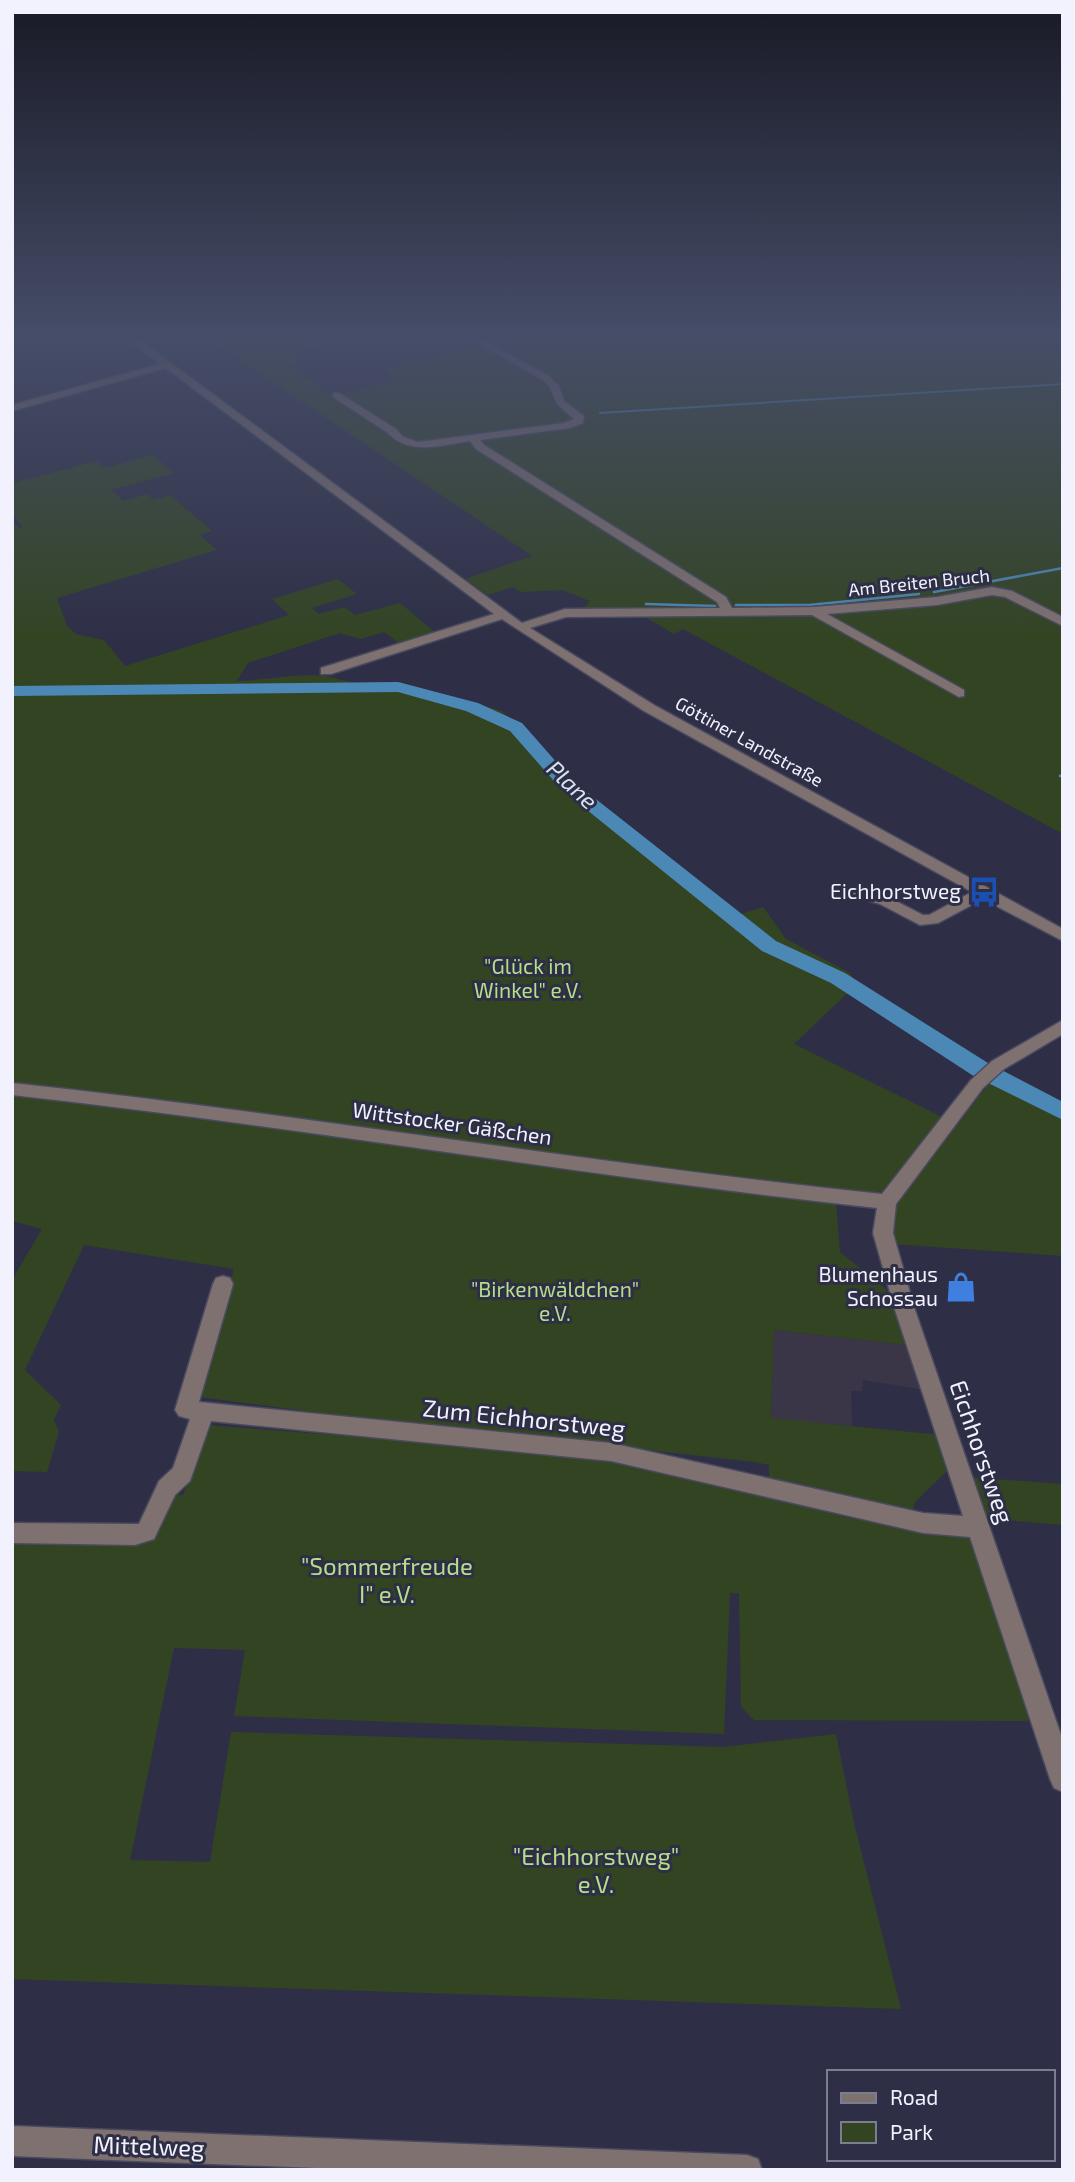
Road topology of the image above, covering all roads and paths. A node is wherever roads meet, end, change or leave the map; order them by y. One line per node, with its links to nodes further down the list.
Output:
1 (267, 440): 7 (street, Göttiner Landstraße)
2 (402, 440): 3 (street)
3 (466, 440)
4 (475, 440): 5 (street)
5 (727, 611): 6 (street, Am Breiten Bruch); 9 (street, Am Breiten Bruch)
6 (814, 611): 8 (street, Am Breiten Bruch); 11 (street, Am Breiten Bruch)
7 (502, 615): 9 (street, Göttiner Landstraße); 10 (street)
8 (1063, 622)
9 (520, 627): 13 (street, Göttiner Landstraße)
10 (326, 671)
11 (959, 693)
12 (854, 892): 13 (street)
13 (984, 892): 14 (street, Göttiner Landstraße)
14 (1063, 936)
15 (1063, 1026): 17 (street)
16 (12, 1089): 17 (street, Wittstocker Gäßchen)
17 (887, 1202): 20 (street, Eichhorstweg)
18 (223, 1284): 19 (street)
19 (204, 1411): 20 (street, Zum Eichhorstweg); 21 (street)
20 (980, 1528): 22 (street, Eichhorstweg)
21 (12, 1533)
22 (1063, 1779)
23 (12, 2141): 24 (street, Mittelweg)
24 (747, 2170)

